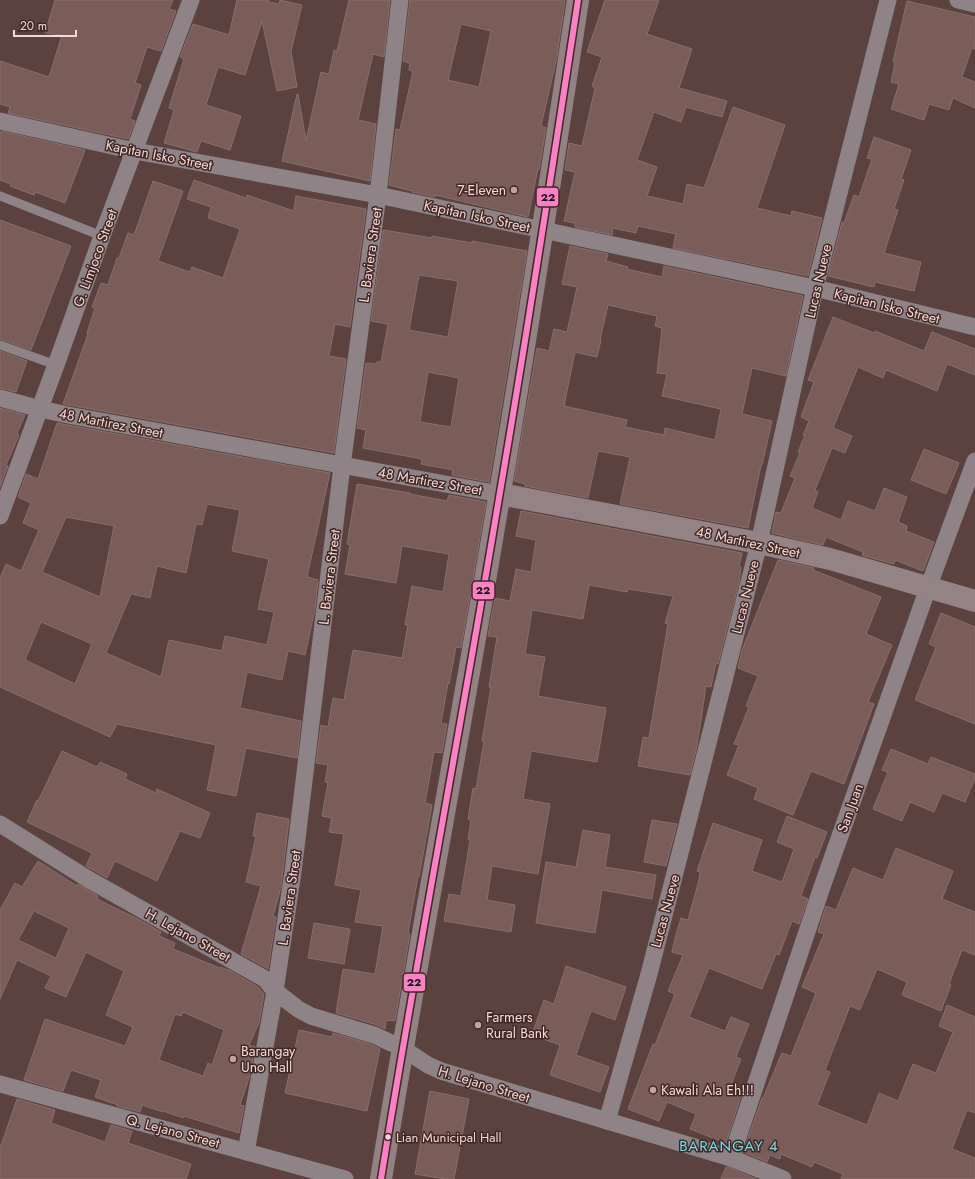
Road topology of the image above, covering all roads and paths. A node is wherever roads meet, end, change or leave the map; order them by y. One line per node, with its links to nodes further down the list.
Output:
1 (191, 0): 8 (street, G. Limjoco Street)
2 (400, 0): 9 (street, L. Baviera Street)
3 (578, 0): 11 (main road)
4 (888, 0): 13 (street, Lucas Nueve)
5 (958, 0): 6 (street)
6 (975, 4)
7 (0, 121): 8 (street, Kapitan Isko Street)
8 (135, 151): 9 (street, Kapitan Isko Street); 12 (street, G. Limjoco Street)
9 (378, 195): 11 (street, Kapitan Isko Street); 20 (street, L. Baviera Street)
10 (0, 196): 12 (lane)
11 (543, 230): 13 (street, Kapitan Isko Street); 21 (main road)
12 (102, 236): 16 (street, G. Limjoco Street)
13 (815, 288): 14 (street, Kapitan Isko Street); 23 (street, Lucas Nueve)
14 (975, 327)
15 (0, 345): 16 (lane)
16 (56, 365): 18 (street, G. Limjoco Street)
17 (0, 398): 18 (street, 48 Martirez Street)
18 (40, 409): 20 (street, 48 Martirez Street); 22 (street, G. Limjoco Street)
19 (975, 461): 24 (street, San Juan)
20 (342, 466): 21 (street, 48 Martirez Street); 27 (street, L. Baviera Street)
21 (500, 494): 23 (street, 48 Martirez Street); 28 (main road)
22 (0, 516)
23 (759, 543): 24 (street, 48 Martirez Street); 30 (street, Lucas Nueve)
24 (928, 588): 25 (street, 48 Martirez Street); 32 (street, San Juan)
25 (975, 601)
26 (0, 824): 27 (street, H. Lejano Street)
27 (275, 991): 28 (street, H. Lejano Street); 31 (street, L. Baviera Street)
28 (402, 1048): 30 (street, H. Lejano Street); 34 (main road)
29 (0, 1084): 31 (street, Q. Lejano Street)
30 (607, 1121): 32 (street, H. Lejano Street)
31 (246, 1152): 33 (street, Q. Lejano Street)
32 (731, 1158): 35 (street, H. Lejano Street)
33 (345, 1179)
34 (381, 1179)
35 (783, 1179)

